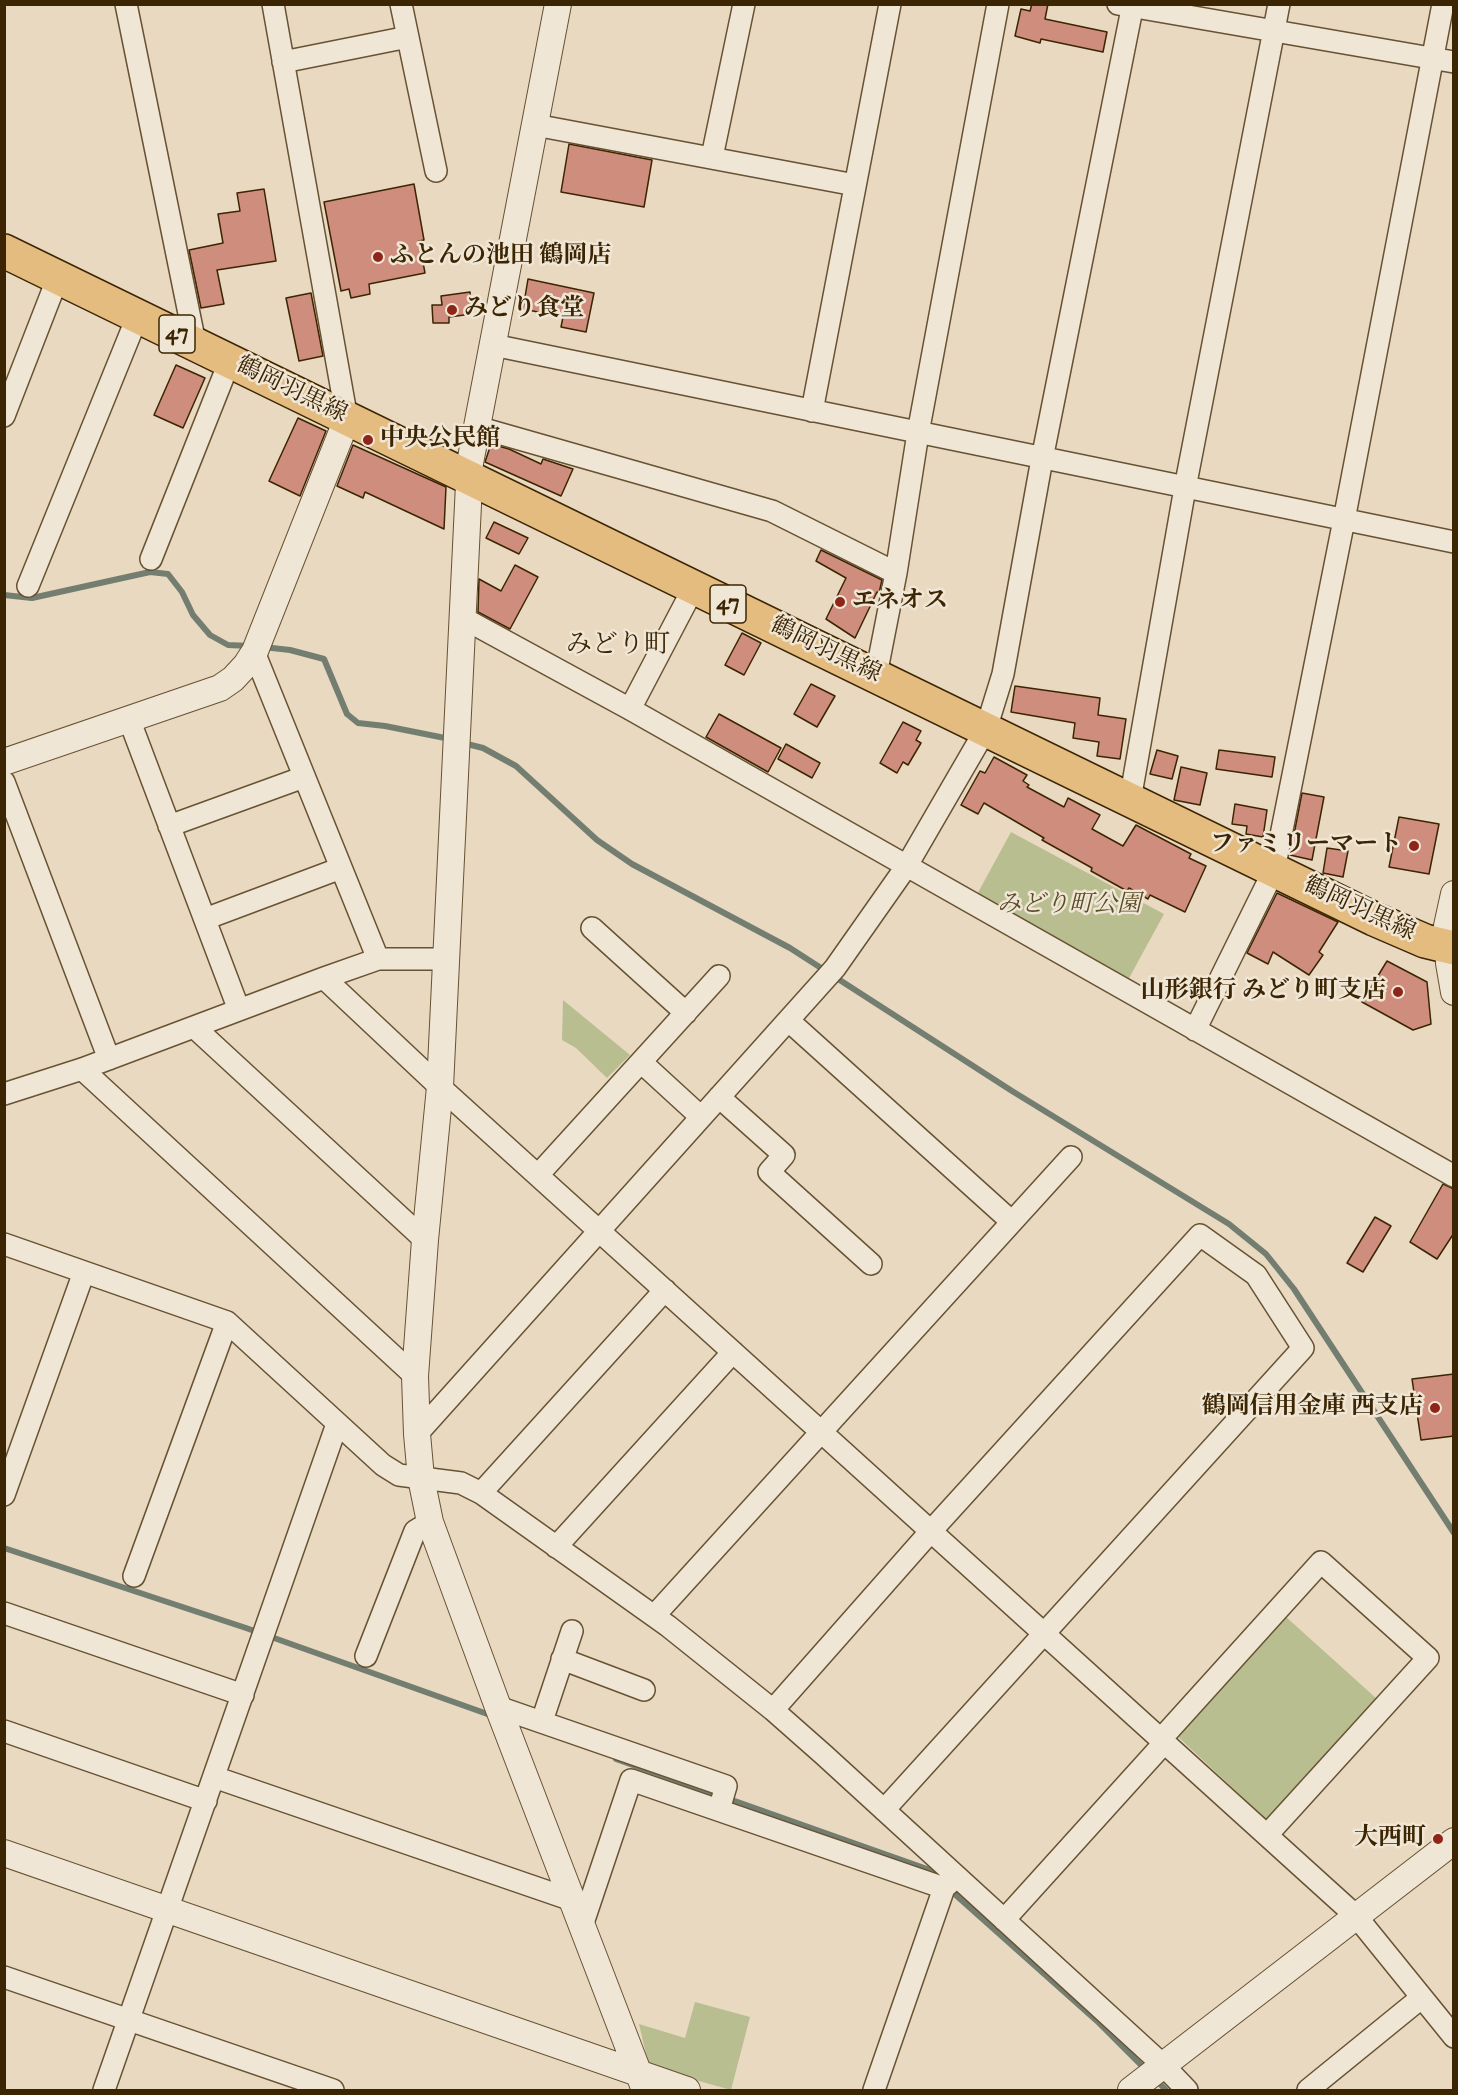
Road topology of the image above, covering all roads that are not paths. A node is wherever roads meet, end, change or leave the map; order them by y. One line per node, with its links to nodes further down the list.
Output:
1 (126, 4): 23 (street)
2 (273, 4): 14 (street)
3 (401, 4): 12 (street)
4 (558, 4): 16 (street)
5 (744, 4): 17 (street)
6 (890, 4): 19 (street)
7 (998, 4): 30 (street)
8 (1279, 4): 11 (street)
9 (1443, 4): 13 (street)
10 (1128, 5): 11 (street); 31 (street)
11 (1274, 31): 13 (street); 33 (street)
12 (408, 37): 14 (street); 18 (street)
13 (1432, 58): 15 (street); 34 (street)
14 (284, 62): 28 (street)
15 (1454, 62)
16 (535, 124): 17 (street); 24 (street)
17 (712, 157): 19 (street)
18 (436, 171)
19 (855, 185): 26 (street)
20 (4, 251): 21 (main road, 鶴岡羽黒線 / 47)
21 (58, 277): 22 (main road, 鶴岡羽黒線 / 47); 27 (street)
22 (138, 315): 23 (main road, 鶴岡羽黒線 / 47); 38 (street)
23 (195, 343): 25 (main road, 鶴岡羽黒線 / 47)
24 (493, 345): 26 (street); 29 (street)
25 (230, 360): 28 (main road, 鶴岡羽黒線 / 47); 36 (street)
26 (812, 411): 30 (street)
27 (4, 416)
28 (348, 419): 32 (main road, 鶴岡羽黒線 / 47); 41 (street)
29 (477, 427): 32 (street); 37 (street)
30 (918, 433): 31 (street); 37 (street)
31 (1042, 459): 33 (street); 45 (street)
32 (470, 479): 39 (main road, 鶴岡羽黒線 / 47); 40 (street)
33 (1185, 488): 34 (street); 49 (street)
34 (1344, 520): 35 (street); 53 (street)
35 (1454, 542)
36 (151, 559)
37 (896, 573): 42 (street)
38 (28, 586)
39 (694, 587): 42 (main road, 鶴岡羽黒線 / 47); 43 (street)
40 (461, 617): 43 (street); 58 (street)
41 (257, 645): 44 (street); 47 (street)
42 (876, 675): 45 (main road, 鶴岡羽黒線 / 47)
43 (630, 709): 51 (street)
44 (129, 719): 46 (street); 50 (street)
45 (986, 729): 49 (main road, 鶴岡羽黒線 / 47); 51 (street)
46 (4, 762)
47 (304, 777): 50 (street); 52 (street)
48 (4, 782): 68 (street)
49 (1130, 800): 53 (main road, 鶴岡羽黒線 / 47)
50 (169, 826): 55 (street)
51 (906, 867): 65 (street); 67 (street)
52 (341, 868): 55 (street); 59 (street)
53 (1274, 870): 57 (main road, 鶴岡羽黒線 / 47); 67 (street)
54 (1454, 894): 57 (street)
55 (204, 919): 63 (street)
56 (592, 928): 64 (street)
57 (1451, 948): 62 (street)
58 (447, 959): 59 (street); 71 (street)
59 (378, 960): 61 (street)
60 (719, 976): 64 (street)
61 (324, 978): 63 (street); 71 (street)
62 (1454, 992)
63 (239, 1010): 66 (street)
64 (686, 1013): 69 (street)
65 (789, 1021): 73 (street); 78 (street)
66 (194, 1027): 68 (street); 80 (street)
67 (1196, 1030): 77 (street)
68 (109, 1059): 70 (street)
69 (640, 1062): 74 (street); 76 (street)
70 (82, 1069): 72 (street); 87 (street)
71 (440, 1087): 76 (street); 80 (street)
72 (4, 1094)
73 (719, 1097): 74 (street); 82 (street)
74 (701, 1117): 79 (street)
75 (1071, 1157): 78 (street)
76 (538, 1175): 79 (street)
77 (1454, 1176)
78 (1012, 1222): 89 (street)
79 (599, 1230): 84 (street); 90 (street)
80 (425, 1240): 87 (street)
81 (4, 1244): 83 (street)
82 (871, 1264)
83 (84, 1272): 85 (street); 93 (street)
84 (666, 1290): 86 (street); 92 (street)
85 (227, 1322): 88 (street); 97 (street)
86 (733, 1352): 89 (street); 96 (street)
87 (415, 1376): 90 (street)
88 (337, 1424): 91 (street); 105 (street)
89 (822, 1432): 95 (street); 99 (street)
90 (417, 1434): 91 (street)
91 (421, 1478): 92 (street); 94 (street)
92 (481, 1493): 96 (street)
93 (4, 1496)
94 (430, 1522): 102 (street); 106 (street)
95 (932, 1531): 101 (street); 101 (street); 107 (street)
96 (556, 1547): 99 (street)
97 (134, 1576)
98 (4, 1614): 105 (street)
99 (654, 1616): 107 (street)
100 (572, 1631): 103 (street)
101 (1044, 1633): 110 (street); 114 (street)
102 (366, 1656)
103 (562, 1659): 104 (street); 108 (street)
104 (644, 1690)
105 (243, 1695): 111 (street)
106 (498, 1707): 108 (street); 119 (street)
107 (773, 1710): 114 (street)
108 (542, 1721): 113 (street)
109 (4, 1731): 112 (street)
110 (1163, 1740): 115 (street); 115 (street); 122 (street)
111 (214, 1777): 112 (street); 119 (street)
112 (206, 1801): 120 (street)
113 (719, 1810): 118 (street); 123 (street)
114 (884, 1810): 118 (street)
115 (1268, 1835): 121 (street)
116 (1454, 1841): 121 (street)
117 (4, 1853): 120 (street)
118 (950, 1882): 122 (street); 134 (street)
119 (572, 1900): 123 (street)
120 (168, 1910): 126 (street); 129 (street)
121 (1356, 1916): 125 (street); 128 (street)
122 (1004, 1920): 128 (street)
123 (582, 1926): 129 (street)
124 (4, 1977): 126 (street)
125 (1421, 1998): 127 (street); 130 (street)
126 (129, 2020): 131 (street); 132 (street)
127 (1454, 2037)
128 (1163, 2065): 135 (street); 136 (street)
129 (642, 2082): 133 (street)
130 (1322, 2086)
131 (104, 2091)
132 (333, 2091)
133 (687, 2091)
134 (874, 2091)
135 (1131, 2091)
136 (1186, 2091)

